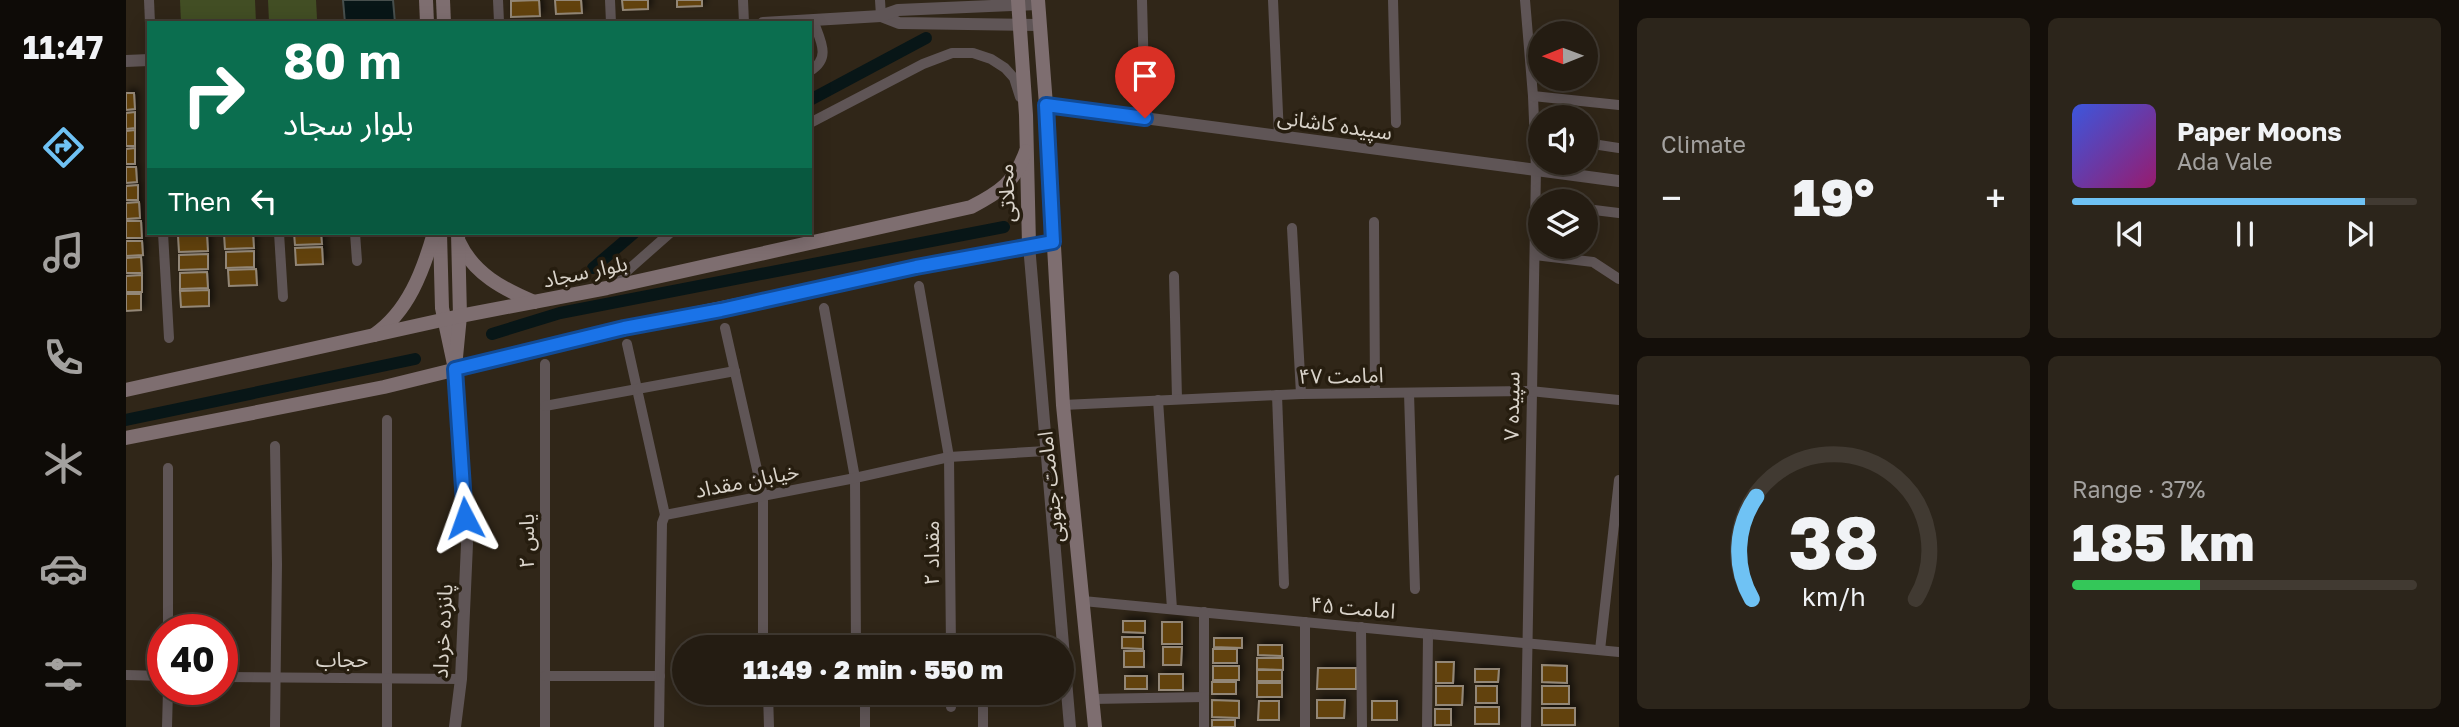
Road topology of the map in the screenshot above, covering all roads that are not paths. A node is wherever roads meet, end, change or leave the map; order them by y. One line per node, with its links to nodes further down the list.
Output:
1 (149, 0): 16 (street)
2 (426, 0): 17 (main road)
3 (443, 0): 18 (main road)
4 (498, 0): 19 (street)
5 (610, 0): 20 (street)
6 (743, 0): 21 (street)
7 (880, 0): 14 (street)
8 (1142, 0): 33 (street)
9 (1273, 0): 36 (street)
10 (1392, 0): 35 (street)
11 (1525, 0): 28 (street, سپیده ۷)
12 (1038, 2): 13 (street); 23 (main road)
13 (1018, 3): 14 (street); 24 (main road, محلاتی)
14 (881, 16): 15 (street); 24 (street)
15 (813, 20): 22 (street); 27 (street)
16 (150, 21)
17 (427, 21)
18 (444, 21)
19 (499, 21)
20 (611, 21)
21 (744, 21)
22 (796, 21)
23 (1041, 25): 24 (street); 29 (main road)
24 (1020, 26): 32 (main road, محلاتی)
25 (147, 60): 26 (street)
26 (126, 61)
27 (812, 70)
28 (1533, 96): 30 (street, سپیده ۷); 31 (street)
29 (1046, 105): 33 (street, سپیده کاشانی); 54 (main road)
30 (1534, 105)
31 (1619, 105)
32 (1026, 115): 34 (street); 39 (main road, محلاتی)
33 (1145, 118): 36 (street, سپیده کاشانی)
34 (812, 122)
35 (1396, 123)
36 (1279, 136): 40 (street, سپیده کاشانی)
37 (1598, 145): 38 (street)
38 (1619, 148)
39 (1026, 150): 55 (main road, محلاتی); 62 (main road, بلوار سجاد)
40 (1528, 169)
41 (1574, 175): 42 (street, سپیده کاشانی)
42 (1619, 181)
43 (1598, 211): 44 (street)
44 (1619, 214)
45 (1374, 222): 78 (street)
46 (1292, 228): 80 (street)
47 (163, 235): 70 (street)
48 (279, 235): 63 (street)
49 (355, 235): 58 (street)
50 (432, 235): 69 (main road)
51 (440, 235): 67 (main road, پانزده خرداد)
52 (668, 235): 62 (street)
53 (458, 236): 64 (main road); 66 (main road, پانزده خرداد)
54 (1053, 242): 55 (main road, محلاتی); 85 (main road, امامت جنوبی)
55 (1029, 245): 73 (main road); 91 (street)
56 (1535, 259): 77 (street, سپیده ۷)
57 (1568, 259): 60 (street)
58 (357, 261)
59 (1174, 276): 82 (street)
60 (1619, 279)
61 (919, 286): 92 (street, مقداد ۲)
62 (607, 288): 64 (main road, بلوار سجاد)
63 (283, 297)
64 (535, 303): 66 (main road, بلوار سجاد)
65 (824, 308): 94 (street)
66 (460, 316): 67 (main road, بلوار سجاد); 73 (main road, پانزده خرداد)
67 (443, 321): 69 (main road, بلوار سجاد); 73 (main road, پانزده خرداد)
68 (725, 328): 74 (street)
69 (370, 337): 76 (main road, بلوار سجاد)
70 (169, 338)
71 (627, 344): 75 (street)
72 (545, 364): 86 (street, یاس ۲)
73 (455, 369): 88 (main road); 120 (street, پانزده خرداد)
74 (735, 372): 75 (street); 96 (street)
75 (636, 389): 86 (street); 97 (street)
76 (126, 390)
77 (1530, 391): 79 (street, امامت ۴۷); 84 (street, امامت ۴۷); 110 (street, سپیده ۷)
78 (1375, 393): 79 (street, امامت ۴۷); 80 (street, امامت ۴۷)
79 (1409, 393): 99 (street)
80 (1301, 394): 81 (street, امامت ۴۷)
81 (1277, 395): 82 (street, امامت ۴۷); 98 (street)
82 (1177, 399): 83 (street, امامت ۴۷)
83 (1158, 400): 85 (street, امامت ۴۷); 101 (street)
84 (1619, 400)
85 (1063, 405): 90 (main road, امامت جنوبی)
86 (545, 406): 115 (street, یاس ۲)
87 (387, 420): 119 (street)
88 (126, 438)
89 (275, 446): 118 (street)
90 (1068, 448): 91 (street); 100 (main road, امامت جنوبی)
91 (1046, 451): 92 (street, خیابان مقداد); 136 (street)
92 (949, 457): 94 (street, خیابان مقداد); 109 (street, مقداد ۲)
93 (168, 468): 103 (street)
94 (855, 478): 96 (street, خیابان مقداد); 108 (street)
95 (1619, 480): 111 (street)
96 (763, 496): 97 (street, خیابان مقداد); 107 (street)
97 (665, 515): 116 (street)
98 (1284, 584)
99 (1415, 589)
100 (1083, 601): 101 (street, امامت ۴۵); 122 (main road, امامت جنوبی)
101 (1172, 609): 102 (street, امامت ۴۵)
102 (1204, 612): 104 (street, امامت ۴۵); 121 (street)
103 (168, 614)
104 (1305, 622): 105 (street, امامت ۴۵); 139 (street)
105 (1361, 627): 106 (street, امامت ۴۵); 140 (street)
106 (1428, 634): 110 (street, امامت ۴۵); 141 (street)
107 (763, 635)
108 (856, 635)
109 (951, 635)
110 (1527, 643): 111 (street, امامت ۴۵); 142 (street, سپیده ۷)
111 (1600, 650): 112 (street, امامت ۴۵)
112 (1619, 652)
113 (126, 675): 114 (street)
114 (147, 676)
115 (545, 676): 116 (street); 131 (street, یاس ۲)
116 (660, 676): 132 (street)
117 (238, 677): 118 (street, حجاب)
118 (275, 678): 119 (street, حجاب); 128 (street)
119 (389, 678): 120 (street, حجاب); 129 (street)
120 (461, 679): 130 (street, پانزده خرداد)
121 (1204, 697): 122 (street); 138 (street)
122 (1092, 699): 137 (main road, امامت جنوبی)
123 (168, 705): 127 (street)
124 (768, 705): 133 (street)
125 (865, 705): 134 (street)
126 (983, 708): 135 (street)
127 (167, 727)
128 (275, 727)
129 (387, 727)
130 (455, 727)
131 (545, 727)
132 (659, 727)
133 (769, 727)
134 (865, 727)
135 (983, 727)
136 (1070, 727)
137 (1096, 727)
138 (1204, 727)
139 (1305, 727)
140 (1362, 727)
141 (1427, 727)
142 (1525, 727)

